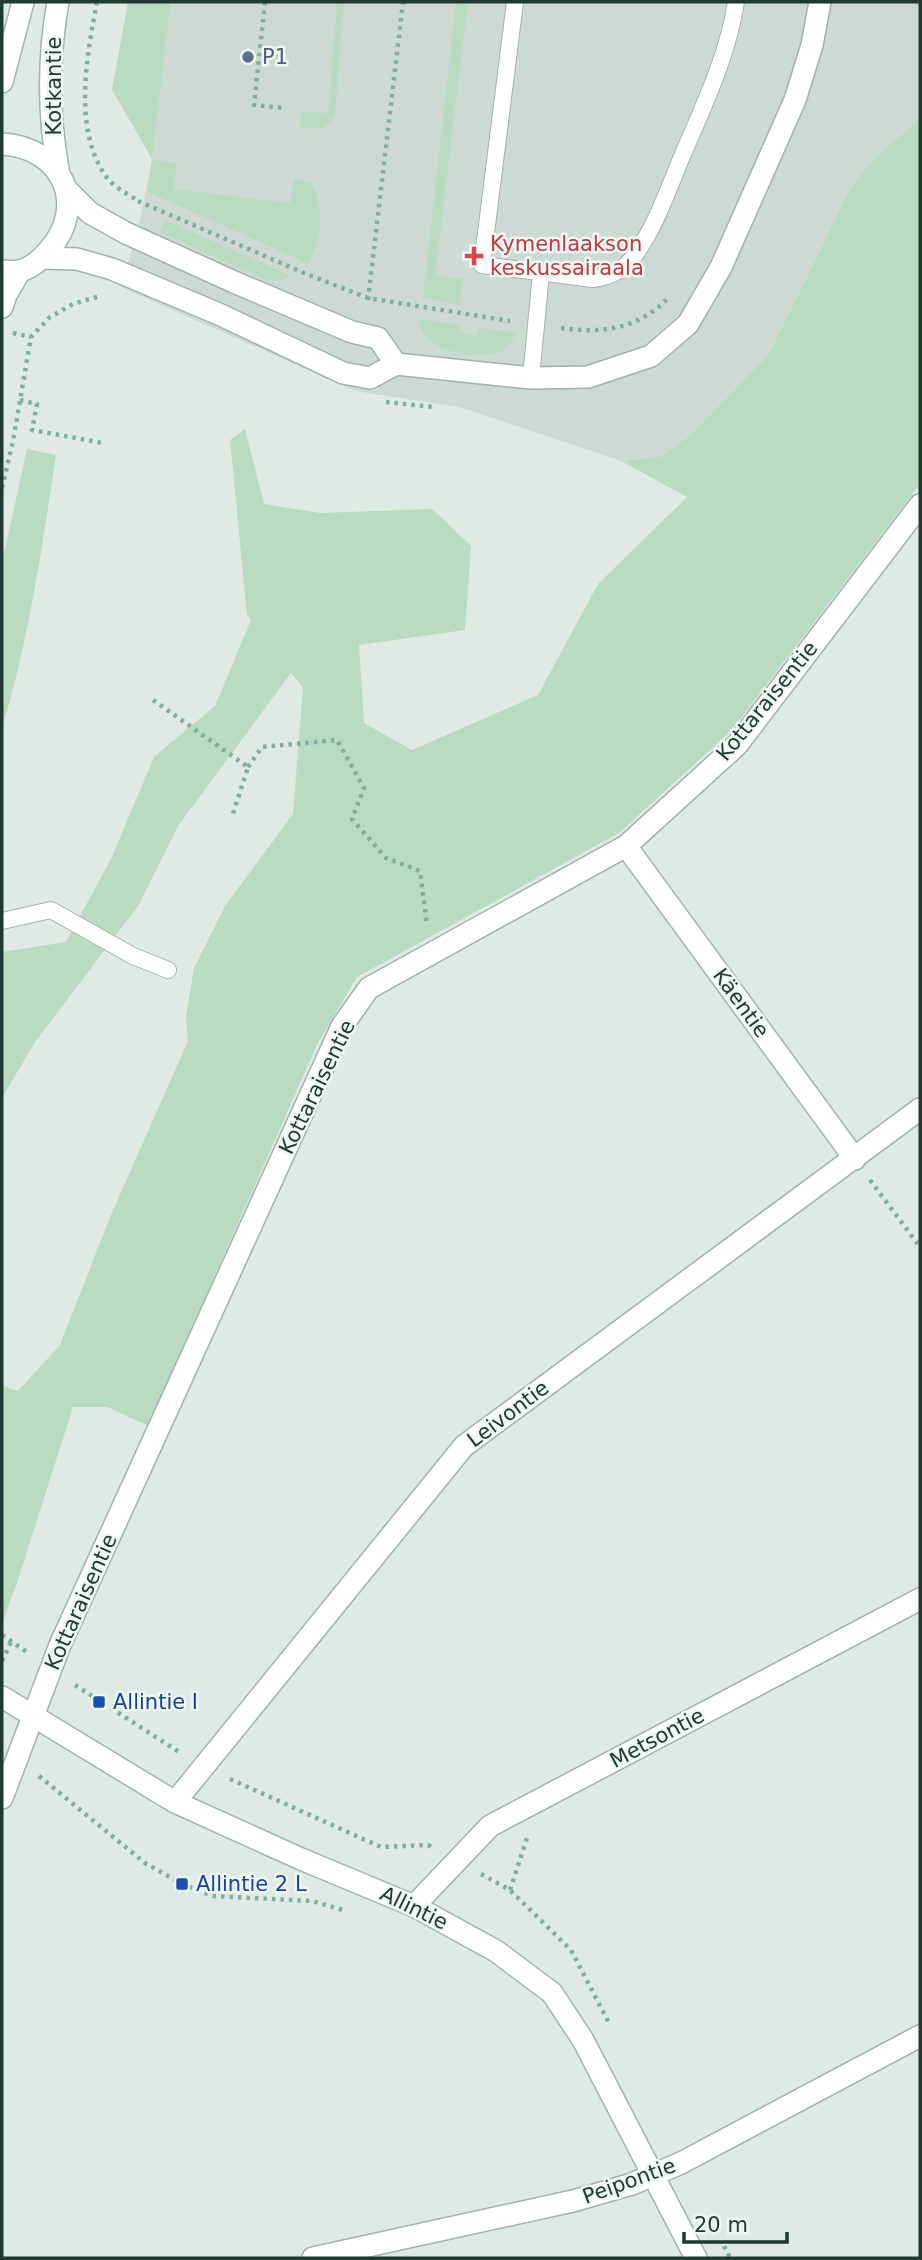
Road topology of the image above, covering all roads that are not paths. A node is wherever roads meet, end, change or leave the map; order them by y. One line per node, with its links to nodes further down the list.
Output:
1 (23, 2): 6 (street, Kotkantie)
2 (58, 2): 8 (street, Kotkantie)
3 (515, 2): 12 (lane)
4 (736, 2): 12 (lane)
5 (820, 2): 15 (street)
6 (2, 82)
7 (2, 144): 8 (street)
8 (58, 169): 9 (street)
9 (68, 191): 10 (street); 14 (street)
10 (42, 258): 11 (street); 14 (street)
11 (11, 271): 13 (street)
12 (541, 273): 15 (lane)
13 (2, 307)
14 (396, 364): 15 (street)
15 (531, 378)
16 (920, 505): 17 (street, Kottaraisentie)
17 (626, 846): 21 (street, Käentie); 24 (street, Kottaraisentie)
18 (2, 921): 19 (lane)
19 (168, 970)
20 (920, 1109): 21 (street, Leivontie)
21 (855, 1159): 26 (street, Leivontie)
22 (920, 1599): 27 (street, Metsontie)
23 (2, 1696): 24 (street, Allintie)
24 (33, 1716): 25 (street, Kottaraisentie); 26 (street, Allintie)
25 (2, 1798)
26 (175, 1802): 27 (street, Allintie)
27 (414, 1906): 29 (street, Allintie)
28 (920, 2036): 29 (street, Peipontie)
29 (653, 2175): 30 (street, Peipontie); 31 (street, Allintie)
30 (313, 2258)
31 (696, 2258)

